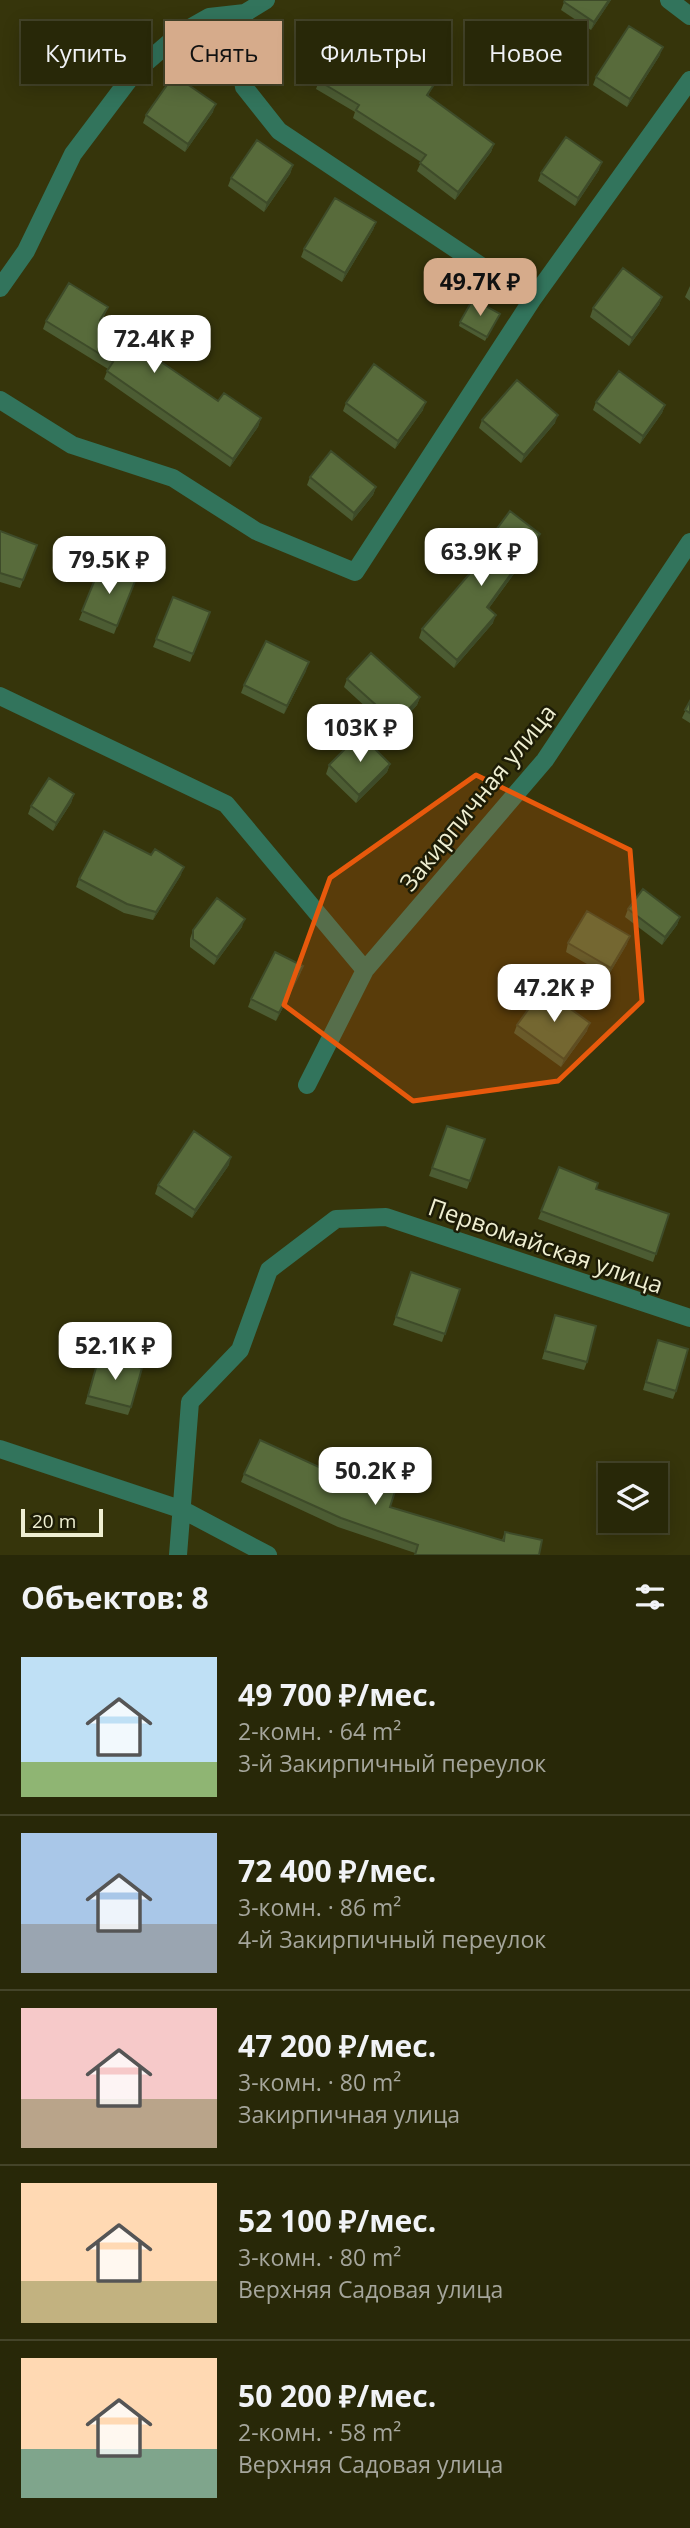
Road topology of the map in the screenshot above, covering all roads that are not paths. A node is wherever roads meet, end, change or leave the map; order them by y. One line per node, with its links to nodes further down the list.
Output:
1 (266, 0): 3 (street)
2 (670, 0): 4 (street)
3 (245, 13): 6 (street); 7 (street)
4 (690, 16)
5 (690, 80): 7 (street)
6 (0, 288)
7 (532, 300): 8 (street)
8 (0, 400)
9 (690, 542): 11 (street, Закирпичная улица)
10 (0, 696): 11 (street)
11 (365, 970): 12 (street, Закирпичная улица)
12 (307, 1085)
13 (690, 1318): 15 (street, Первомайская улица)
14 (0, 1449): 15 (street)
15 (183, 1510): 16 (street); 17 (street)
16 (178, 1555)
17 (268, 1555)

